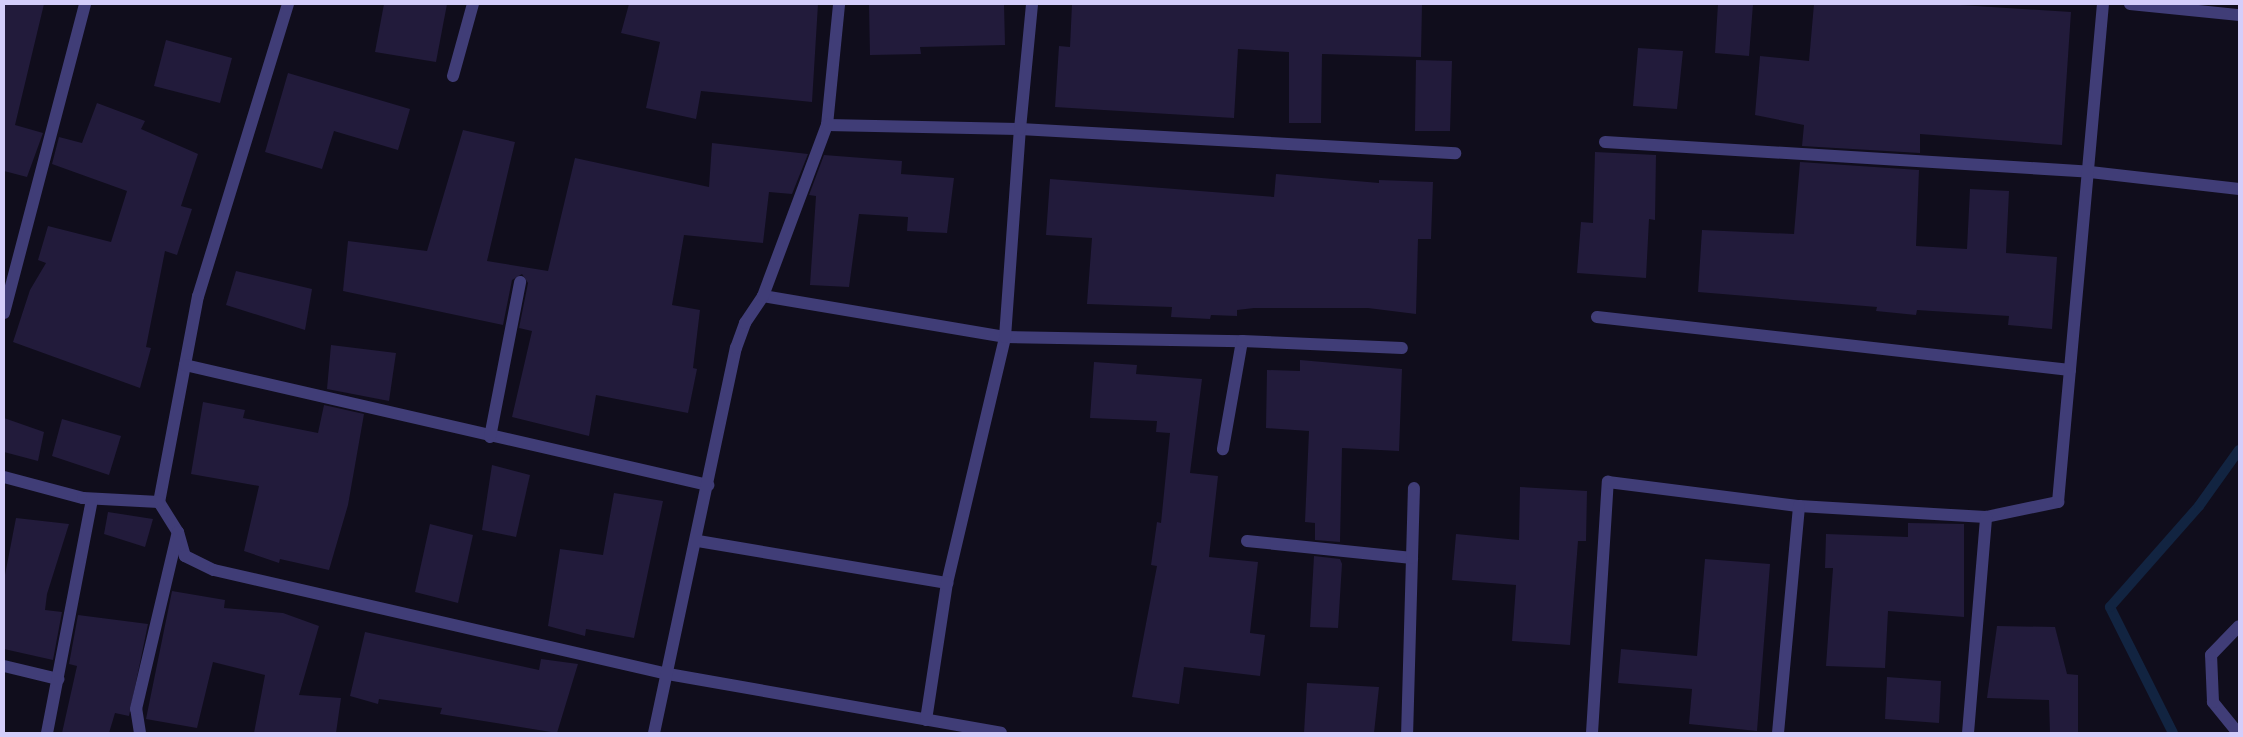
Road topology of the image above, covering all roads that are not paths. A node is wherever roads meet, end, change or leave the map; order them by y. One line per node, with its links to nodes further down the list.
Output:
1 (86, 4): 18 (street)
2 (288, 4): 23 (street)
3 (473, 4): 9 (street)
4 (840, 4): 10 (street)
5 (1032, 4): 11 (street)
6 (2103, 4): 14 (street)
7 (2130, 4): 8 (street)
8 (2239, 15)
9 (454, 76)
10 (828, 125): 11 (street); 17 (street)
11 (1020, 129): 13 (street); 20 (street)
12 (1606, 142): 14 (street)
13 (1455, 152)
14 (2090, 172): 15 (street); 24 (street)
15 (2239, 189)
16 (520, 282): 25 (street)
17 (763, 296): 20 (street); 28 (street)
18 (4, 313)
19 (1598, 317): 24 (street)
20 (1005, 337): 21 (street); 38 (street)
21 (1242, 341): 22 (street); 26 (street)
22 (1402, 348)
23 (185, 365): 25 (street); 31 (street)
24 (2070, 370): 33 (street)
25 (490, 437): 28 (street)
26 (1224, 449)
27 (4, 477): 30 (street)
28 (708, 485): 35 (street)
29 (1414, 488): 37 (street)
30 (92, 499): 31 (street); 42 (street)
31 (159, 502): 34 (street)
32 (1799, 506): 33 (street); 49 (street); 50 (street)
33 (1986, 517): 51 (street)
34 (178, 532): 41 (street); 44 (street)
35 (698, 541): 38 (street); 41 (street)
36 (1247, 541): 37 (street)
37 (1412, 558): 48 (street)
38 (947, 583): 43 (street)
39 (2239, 626): 52 (street)
40 (4, 666): 42 (street)
41 (668, 674): 43 (street); 46 (street)
42 (58, 679): 45 (street)
43 (926, 720): 47 (street)
44 (137, 732)
45 (47, 733)
46 (654, 733)
47 (1001, 733)
48 (1406, 733)
49 (1592, 733)
50 (1778, 733)
51 (1968, 733)
52 (2238, 733)

